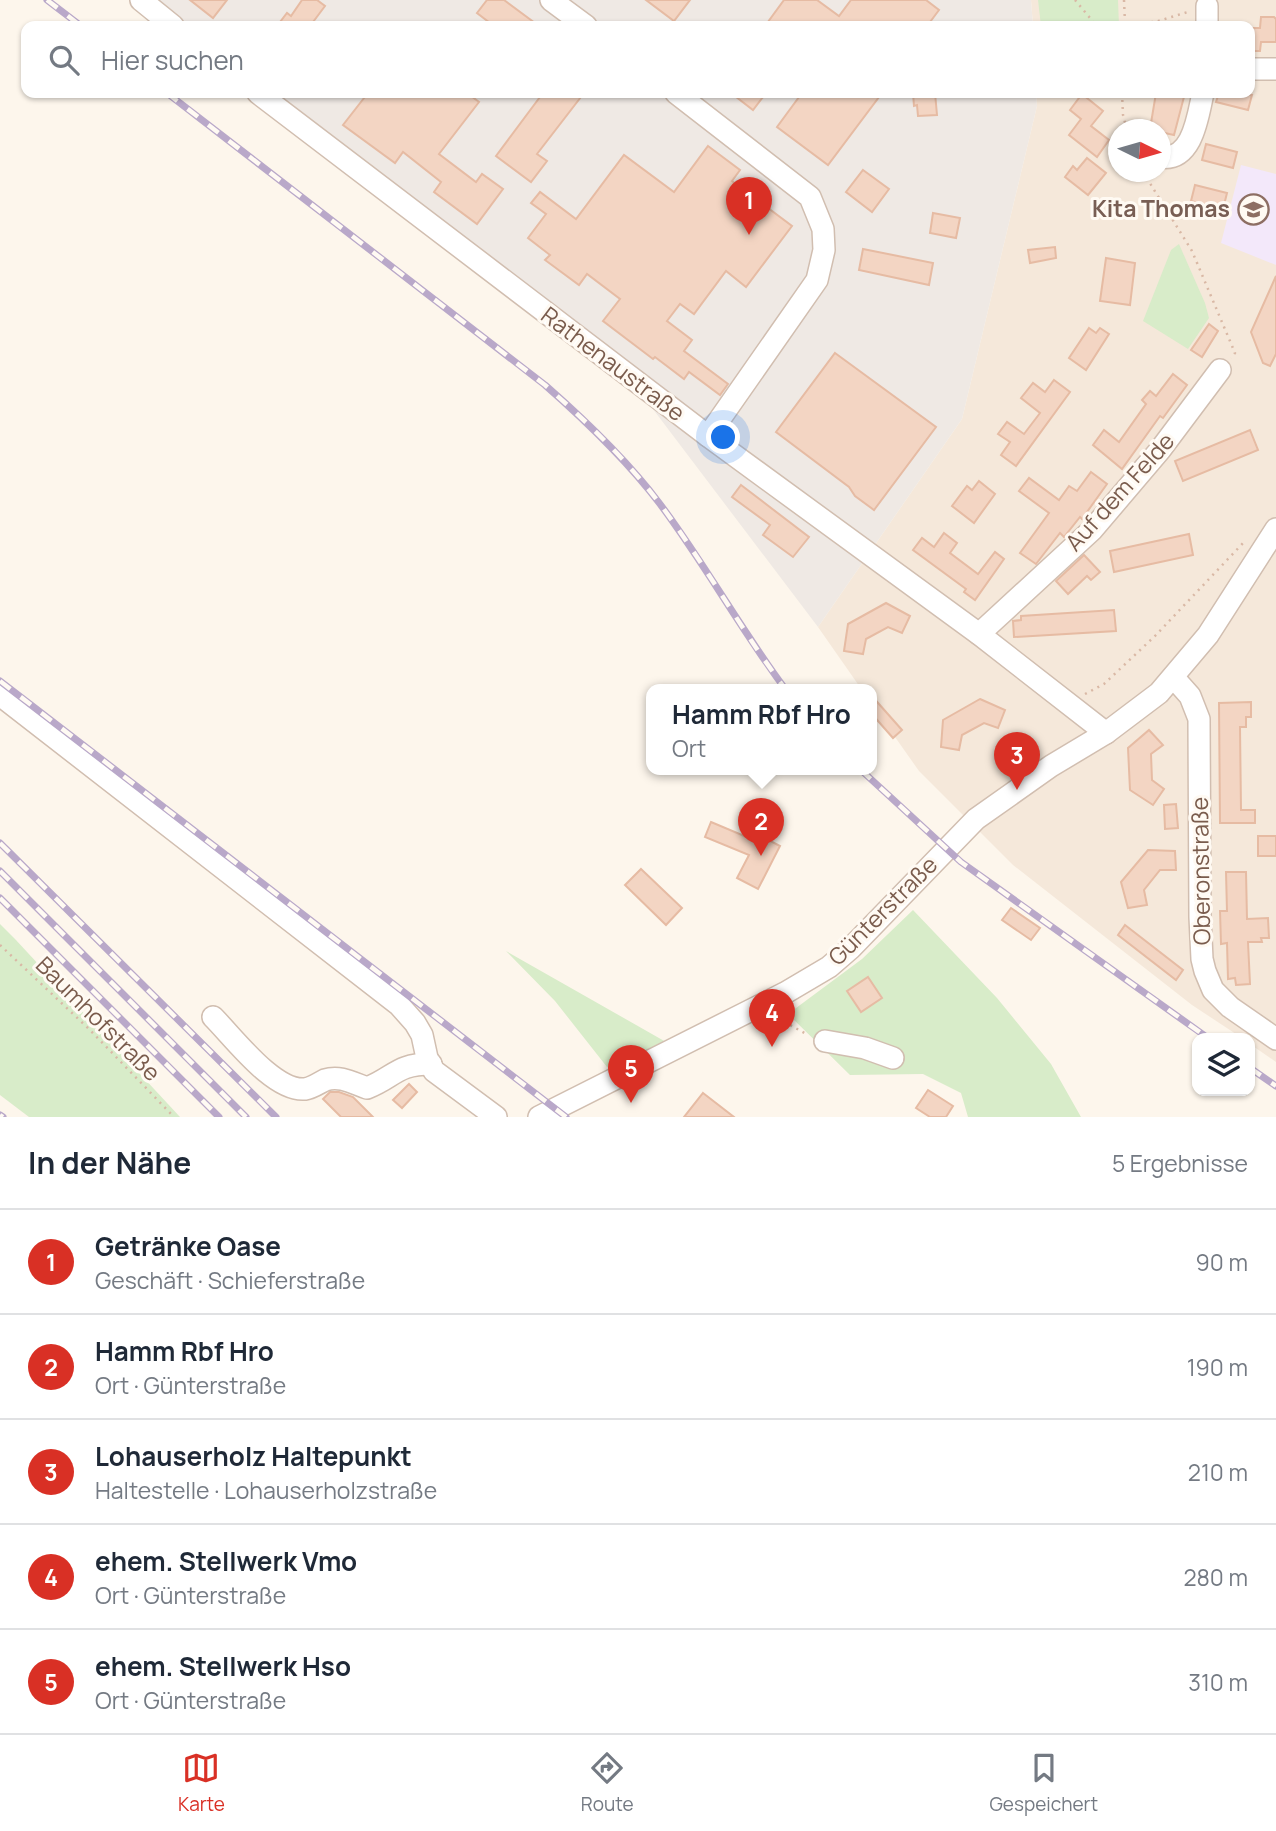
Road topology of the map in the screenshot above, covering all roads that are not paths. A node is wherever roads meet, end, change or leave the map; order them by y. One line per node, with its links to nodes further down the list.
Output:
1 (141, 0): 3 (street)
2 (551, 0): 4 (street)
3 (167, 21)
4 (579, 21)
5 (1255, 69): 6 (street)
6 (1276, 69)
7 (265, 98): 12 (street, Rathenaustraße)
8 (682, 98): 12 (street)
9 (1202, 98): 10 (street)
10 (1171, 157)
11 (1220, 370): 14 (street, Auf dem Felde)
12 (708, 436): 14 (street, Rathenaustraße)
13 (1275, 531): 15 (street, Günterstraße)
14 (979, 634): 17 (street, Rathenaustraße)
15 (1174, 678): 17 (street, Günterstraße); 19 (street, Oberonstraße)
16 (0, 695): 22 (street)
17 (1106, 733): 24 (street, Günterstraße)
18 (213, 1017): 22 (street)
19 (1276, 1039)
20 (825, 1041): 21 (street)
21 (893, 1058)
22 (431, 1065): 23 (street)
23 (496, 1117)
24 (539, 1117)

